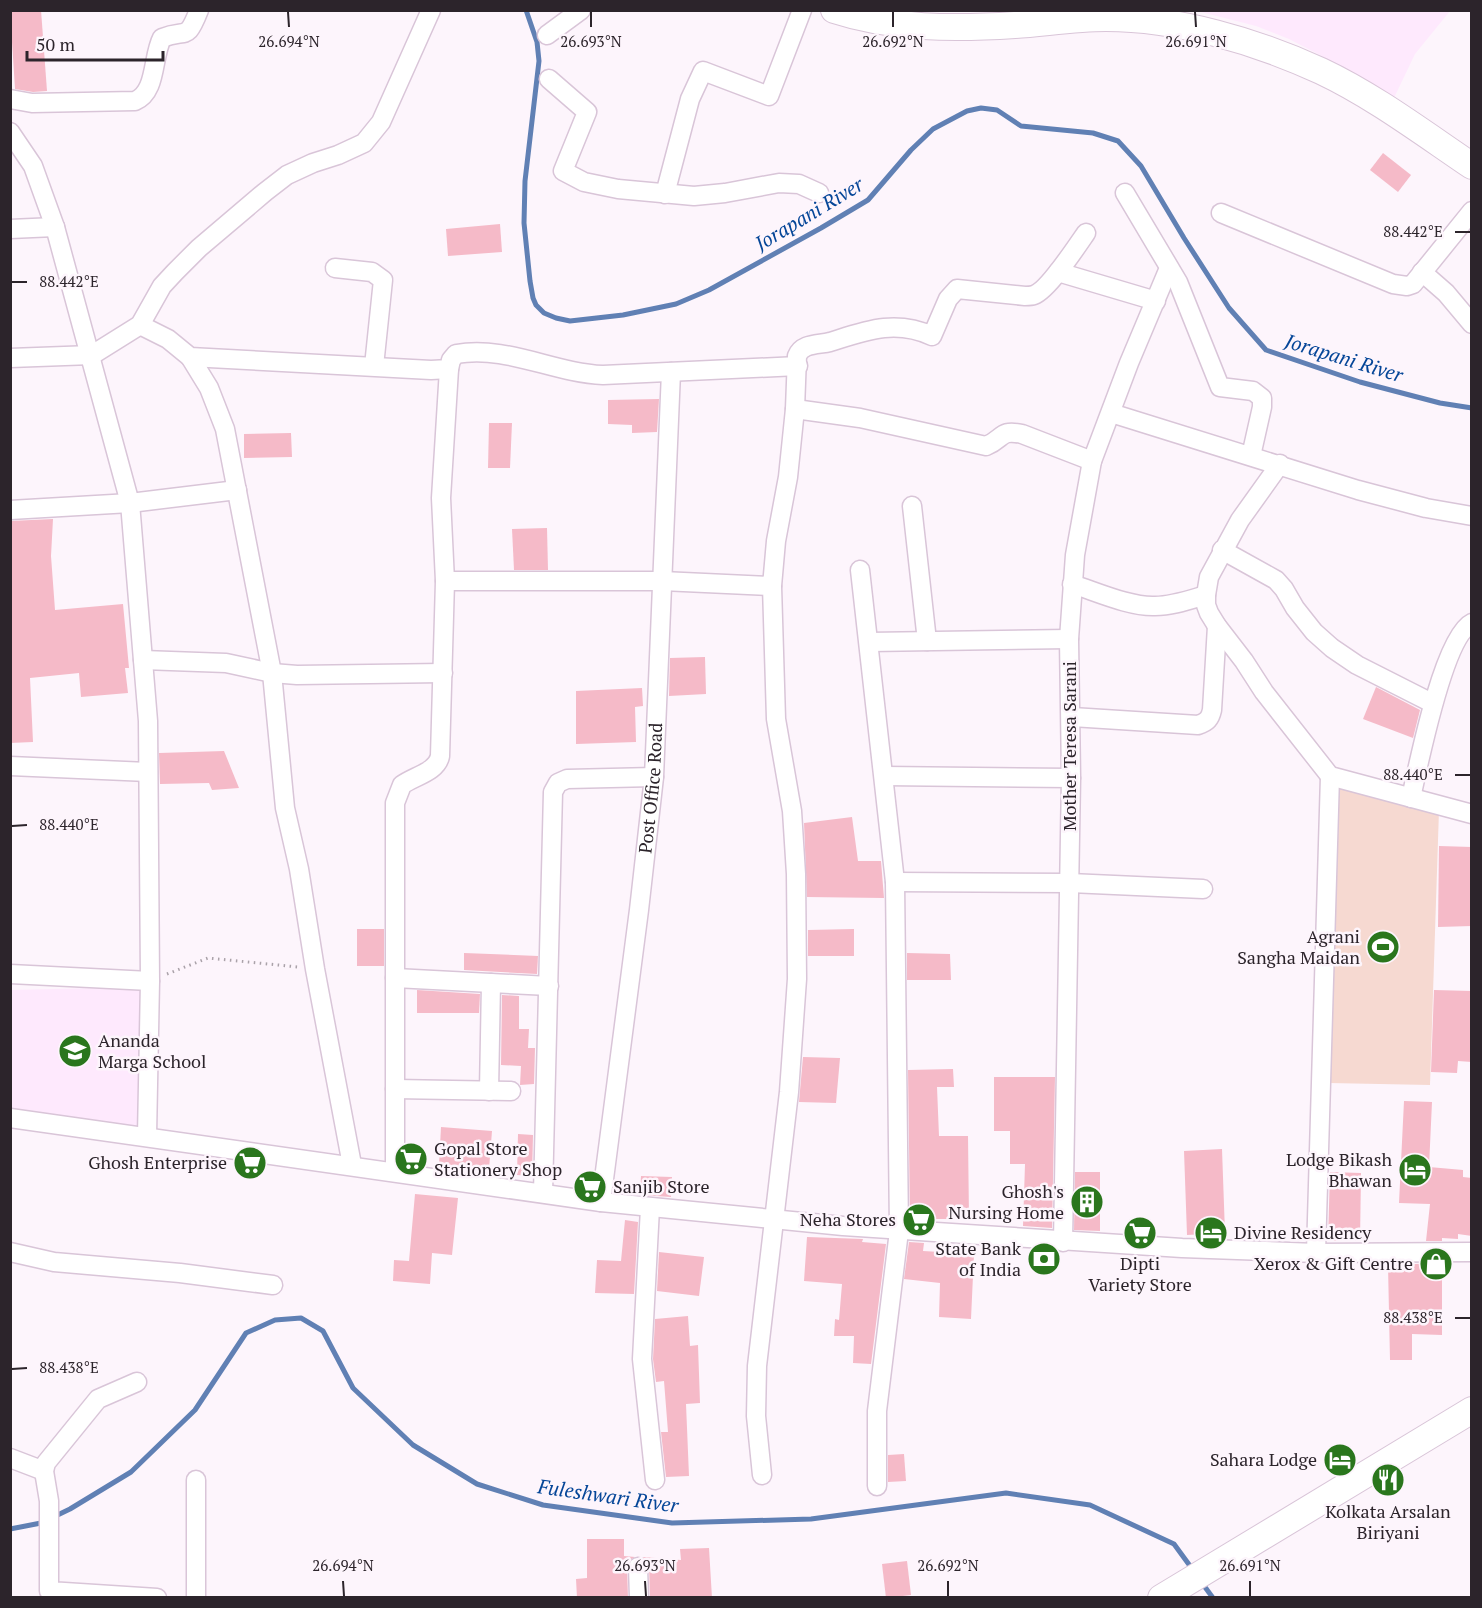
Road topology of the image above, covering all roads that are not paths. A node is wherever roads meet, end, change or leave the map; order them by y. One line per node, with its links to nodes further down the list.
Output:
1 (199, 10): 8 (street)
2 (431, 10): 25 (street)
3 (581, 10): 6 (street)
4 (802, 10): 13 (street)
5 (834, 10): 10 (street)
6 (548, 35)
7 (549, 79): 13 (street)
8 (10, 99)
9 (10, 132): 16 (street)
10 (1472, 166)
11 (819, 193): 13 (street)
12 (1125, 193): 20 (street)
13 (666, 194)
14 (1472, 211): 22 (street)
15 (1221, 213): 22 (street)
16 (55, 227): 17 (street); 26 (street)
17 (10, 229)
18 (1086, 233): 21 (street)
19 (335, 268): 29 (street)
20 (1169, 268): 23 (street, Mother Teresa Sarani); 35 (street)
21 (1058, 272): 23 (street); 30 (street)
22 (1422, 272): 24 (street)
23 (1156, 301): 34 (street, Mother Teresa Sarani)
24 (1472, 324)
25 (140, 325): 26 (street); 27 (street)
26 (92, 355): 28 (street); 39 (street)
27 (190, 357): 29 (street); 38 (street)
28 (10, 358)
29 (374, 366): 31 (street)
30 (798, 366): 32 (street); 33 (street)
31 (449, 369): 32 (street); 45 (street)
32 (671, 372): 46 (street, Post Office Road)
33 (795, 409): 36 (street); 48 (street)
34 (1111, 413): 35 (street); 36 (street, Mother Teresa Sarani)
35 (1251, 456): 37 (street)
36 (1092, 461): 47 (street, Mother Teresa Sarani)
37 (1280, 464): 42 (street); 43 (street)
38 (237, 490): 39 (street); 56 (street)
39 (130, 503): 41 (street); 55 (street)
40 (912, 506): 53 (street)
41 (10, 510)
42 (1472, 516)
43 (1222, 550): 49 (street); 58 (street)
44 (860, 570): 54 (street)
45 (445, 581): 46 (street); 57 (street)
46 (662, 581): 48 (street); 64 (street, Post Office Road)
47 (1072, 584): 49 (street); 52 (street, Mother Teresa Sarani)
48 (772, 586): 86 (street)
49 (1206, 595): 51 (street)
50 (1472, 623): 58 (street)
51 (1216, 626): 59 (street); 63 (street)
52 (1069, 639): 53 (street); 59 (street, Mother Teresa Sarani)
53 (927, 641): 54 (street)
54 (869, 642): 62 (street)
55 (143, 660): 56 (street); 61 (street)
56 (272, 673): 57 (street); 81 (street)
57 (443, 673): 72 (street)
58 (1432, 703): 66 (street)
59 (1072, 717): 65 (street, Mother Teresa Sarani)
60 (10, 766): 61 (street)
61 (148, 772): 73 (street)
62 (884, 776): 65 (street); 68 (street)
63 (1330, 776): 66 (street); 91 (street)
64 (654, 777): 75 (street); 84 (street, Post Office Road)
65 (1071, 778): 69 (street, Mother Teresa Sarani)
66 (1411, 798): 67 (street)
67 (1472, 814)
68 (895, 882): 69 (street); 87 (street)
69 (1070, 883): 70 (street); 88 (street, Mother Teresa Sarani)
70 (1203, 889)
71 (10, 974): 73 (street)
72 (395, 978): 74 (street); 76 (street)
73 (150, 981): 80 (street)
74 (491, 983): 75 (street); 77 (street)
75 (549, 986): 83 (street)
76 (395, 1089): 77 (street); 82 (street)
77 (489, 1091): 78 (street)
78 (511, 1091)
79 (10, 1118): 80 (street)
80 (147, 1136): 81 (street)
81 (352, 1165): 82 (street)
82 (395, 1172): 83 (street)
83 (543, 1193): 84 (street)
84 (601, 1202): 85 (street)
85 (650, 1208): 86 (street); 99 (street)
86 (774, 1219): 87 (street); 97 (street)
87 (899, 1232): 88 (street); 100 (street)
88 (1063, 1242): 91 (street)
89 (10, 1252): 92 (street)
90 (1472, 1252): 91 (street)
91 (1316, 1253)
92 (273, 1285)
93 (137, 1382): 96 (street)
94 (1472, 1410): 106 (street)
95 (10, 1458): 96 (street)
96 (44, 1471): 102 (street)
97 (762, 1475)
98 (196, 1480): 104 (street)
99 (655, 1480)
100 (877, 1486)
101 (638, 1567): 105 (street)
102 (49, 1594): 103 (street)
103 (157, 1598)
104 (196, 1598)
105 (639, 1598)
106 (1161, 1598)

